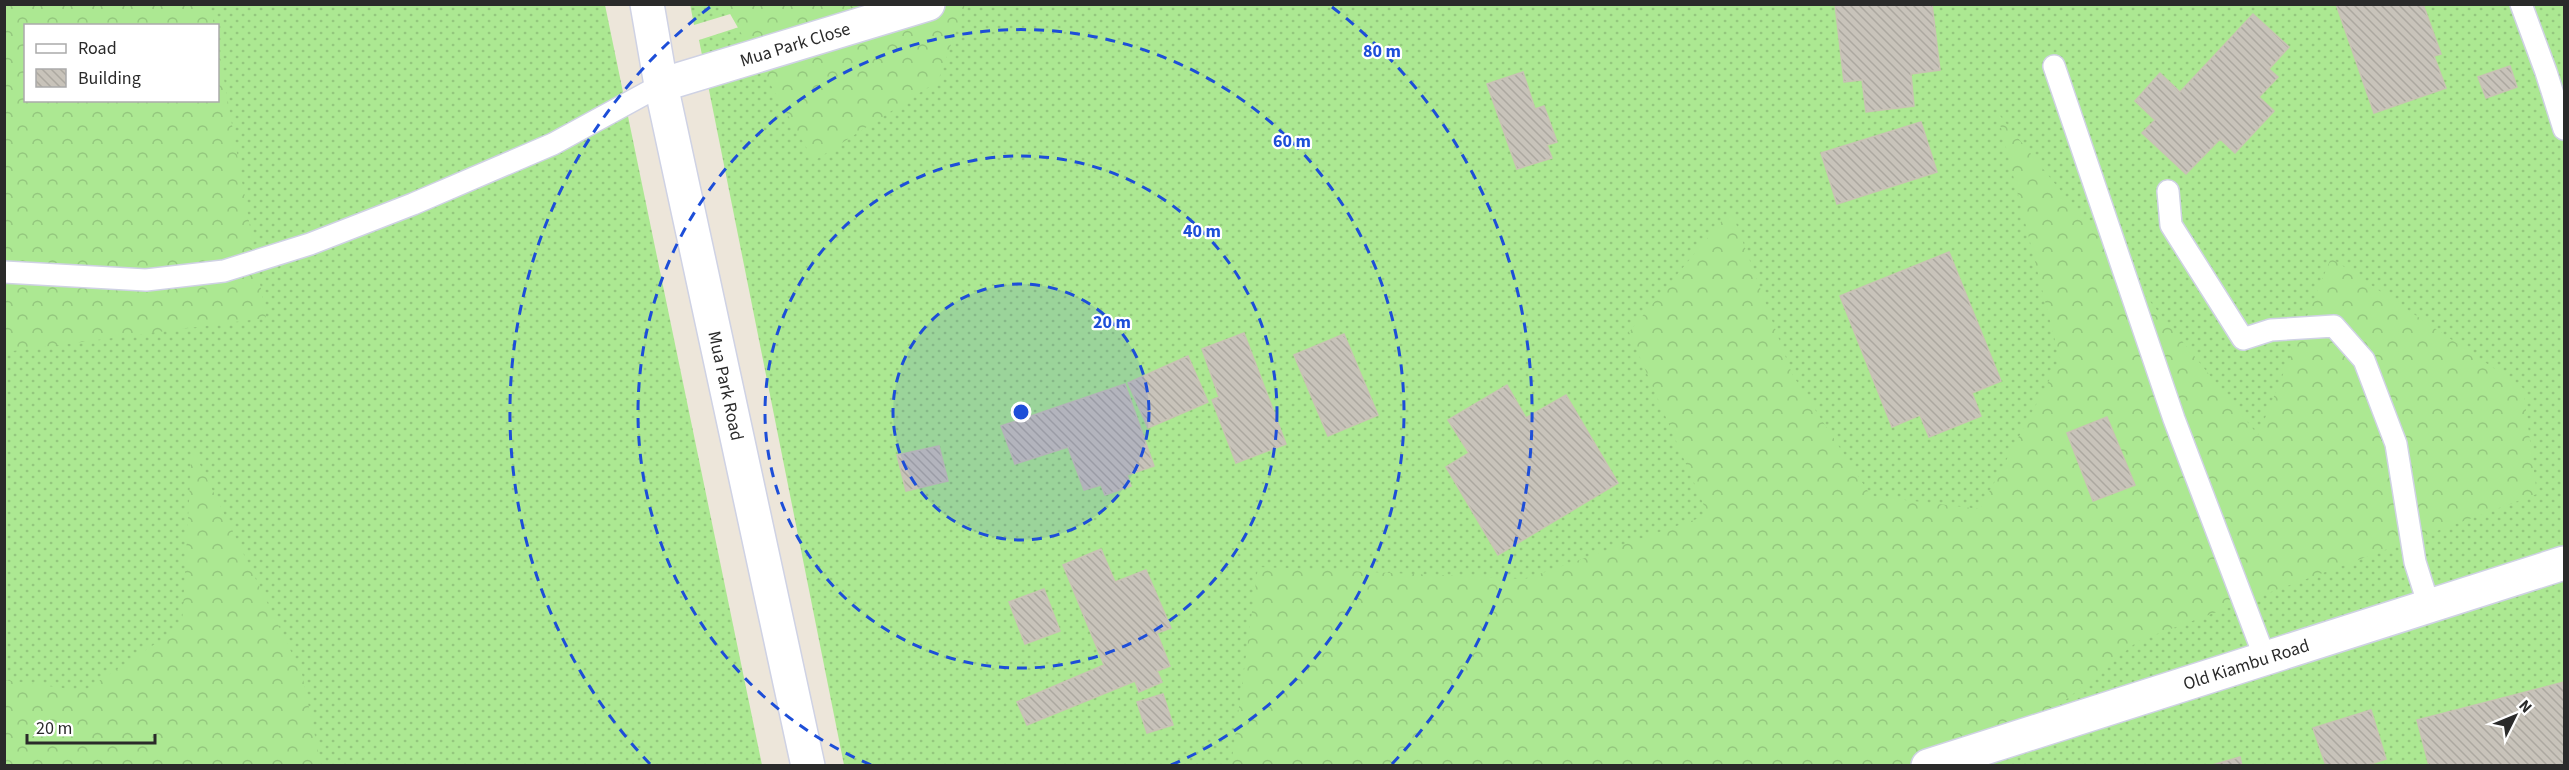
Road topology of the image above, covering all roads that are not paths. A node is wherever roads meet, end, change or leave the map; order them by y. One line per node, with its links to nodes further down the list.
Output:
1 (647, 4): 5 (street, Mua Park Road)
2 (928, 4): 5 (street, Mua Park Close)
3 (2521, 4): 6 (lane)
4 (2054, 66): 11 (lane)
5 (661, 85): 8 (lane); 12 (street, Mua Park Road)
6 (2565, 129)
7 (2168, 191): 10 (lane)
8 (4, 272)
9 (2565, 563): 10 (street, Old Kiambu Road)
10 (2429, 606): 11 (street, Old Kiambu Road)
11 (2265, 658): 13 (street, Old Kiambu Road)
12 (808, 765)
13 (1928, 765)

